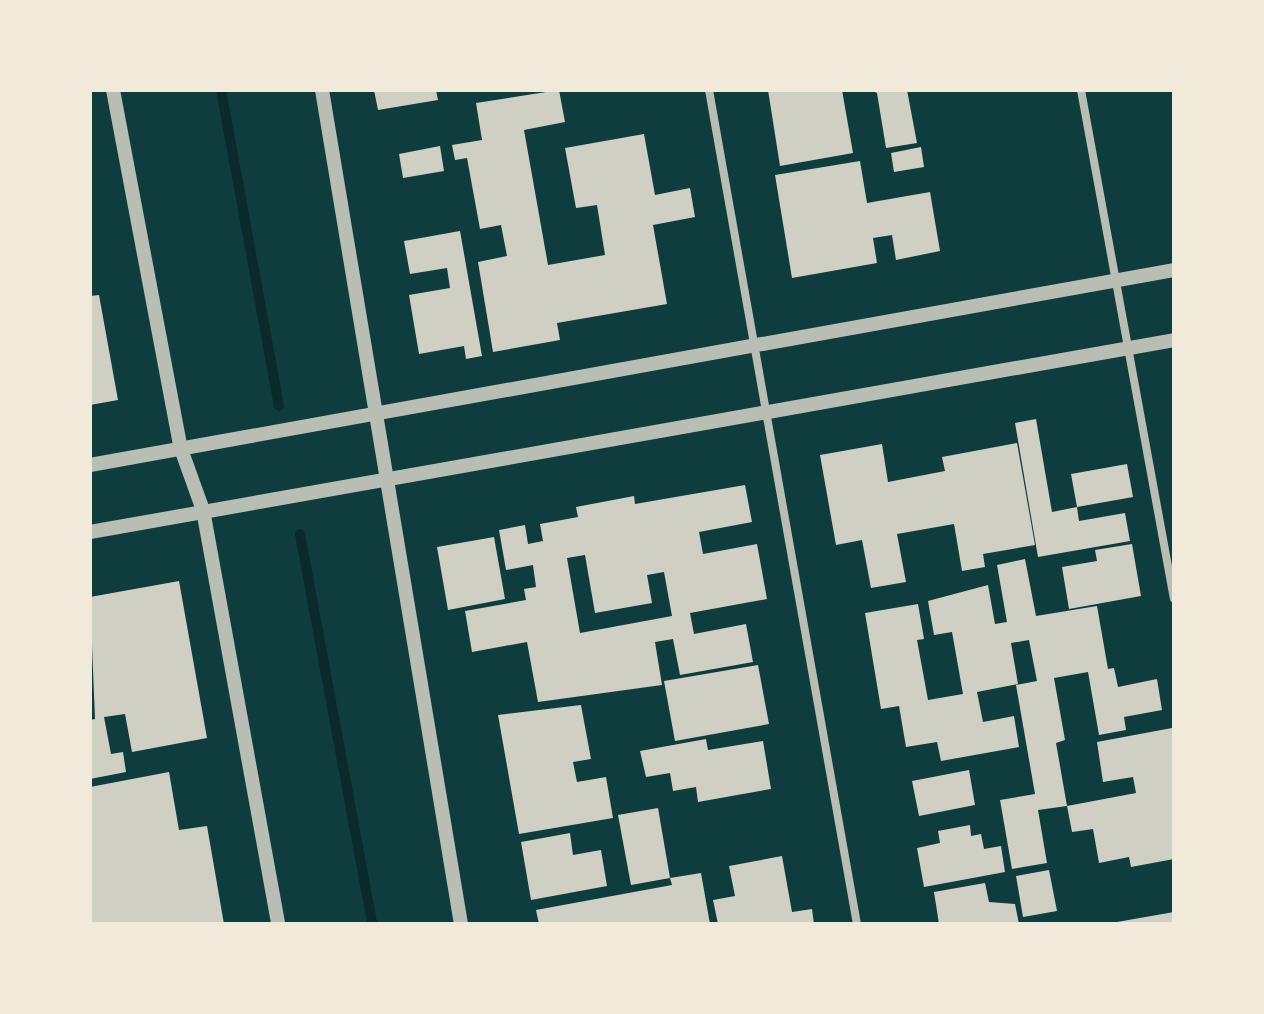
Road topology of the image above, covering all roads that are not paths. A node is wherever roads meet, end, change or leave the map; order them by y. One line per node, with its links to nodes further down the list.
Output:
1 (113, 90): 12 (street)
2 (322, 90): 11 (street)
3 (709, 90): 8 (street)
4 (1081, 90): 6 (street)
5 (1174, 270): 6 (street)
6 (1116, 280): 8 (street); 9 (street)
7 (1174, 340): 9 (street)
8 (758, 345): 10 (street); 11 (street)
9 (1128, 348): 10 (street); 17 (street)
10 (769, 409): 14 (street); 20 (street)
11 (375, 414): 12 (street); 14 (street)
12 (181, 449): 13 (street); 15 (street)
13 (90, 465)
14 (385, 483): 15 (street); 19 (street)
15 (203, 510): 16 (street); 18 (street)
16 (90, 532)
17 (1174, 599)
18 (278, 924)
19 (461, 924)
20 (857, 924)

